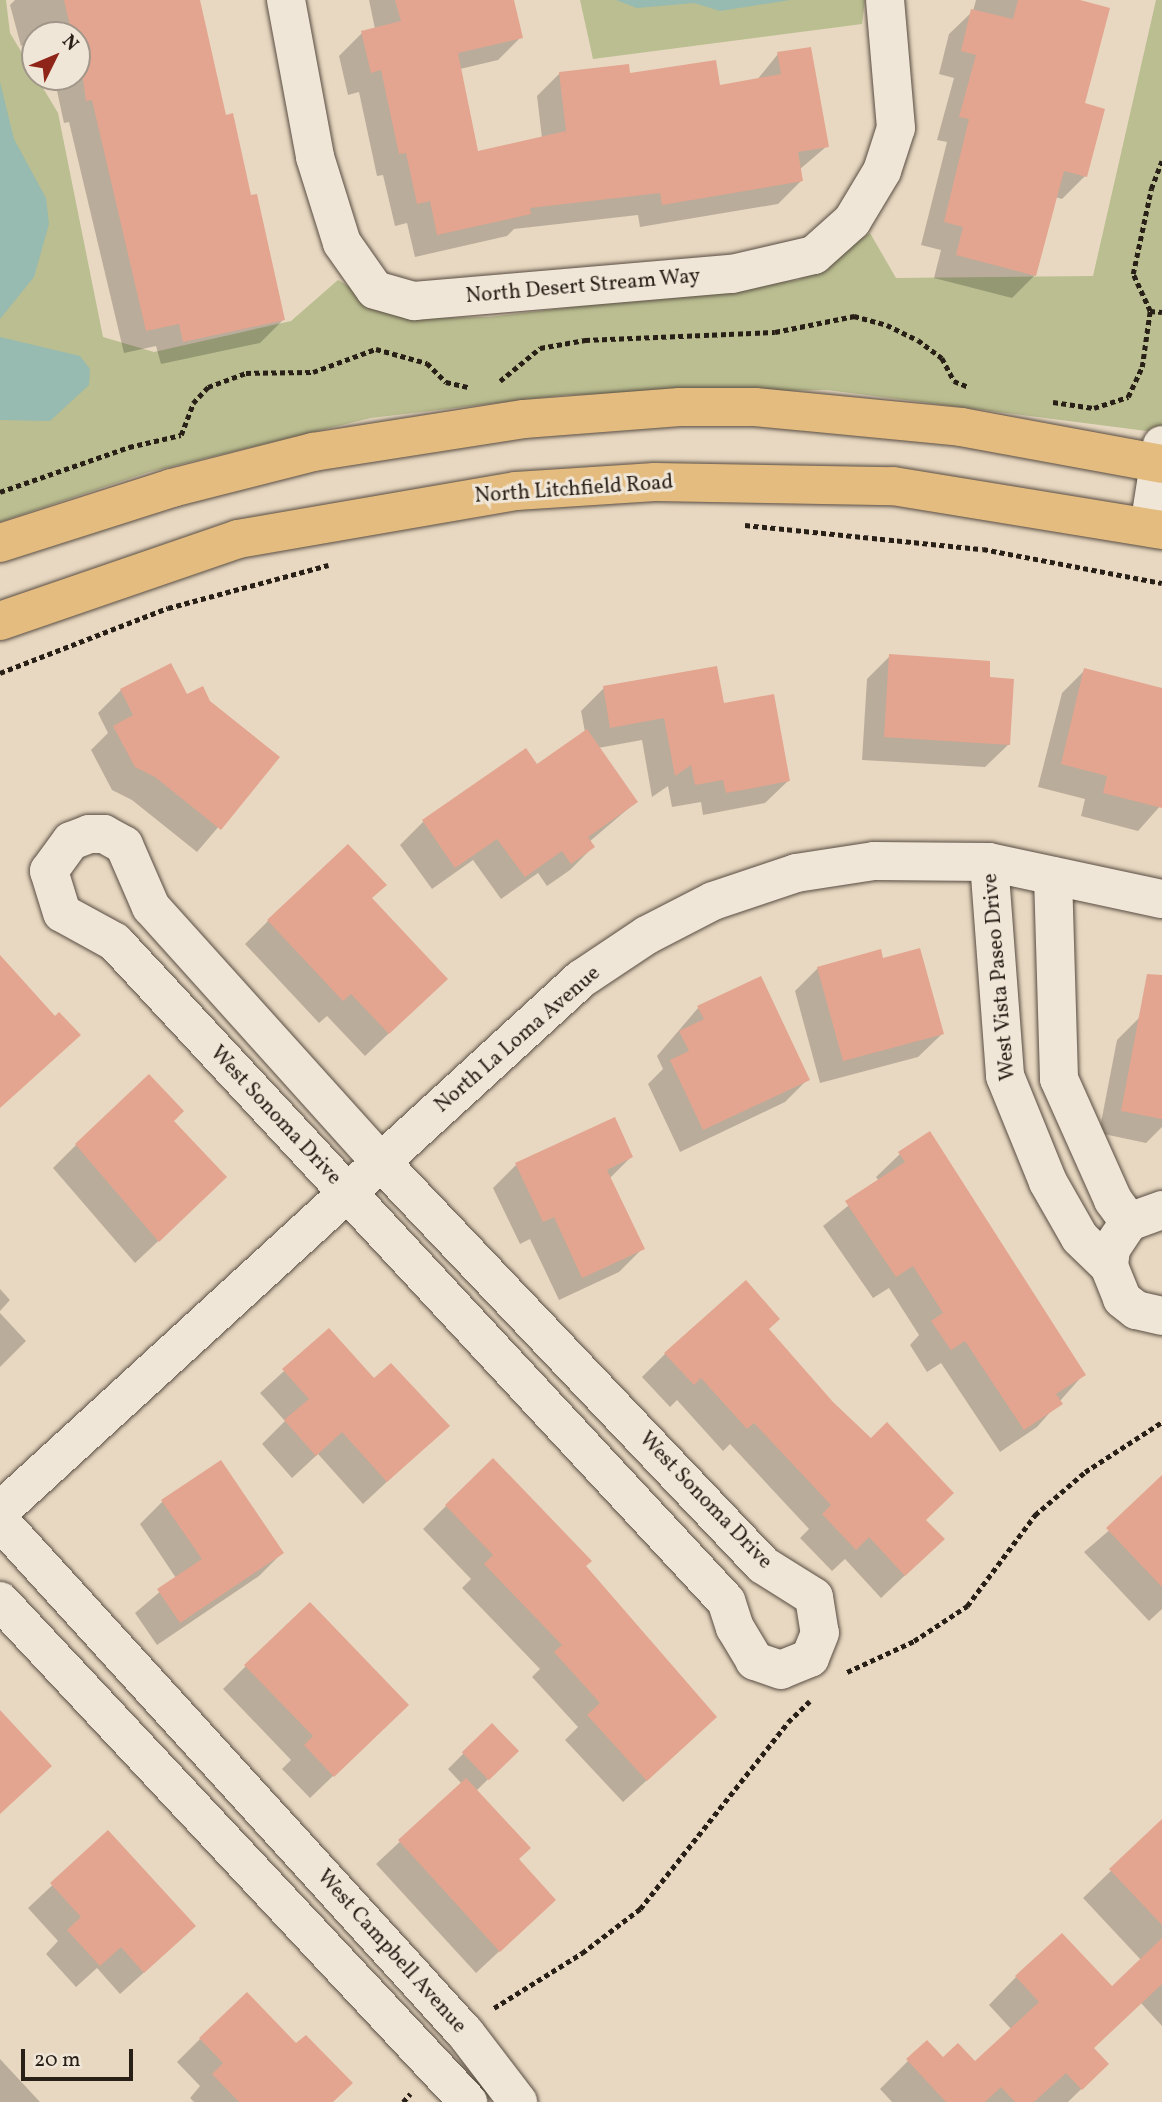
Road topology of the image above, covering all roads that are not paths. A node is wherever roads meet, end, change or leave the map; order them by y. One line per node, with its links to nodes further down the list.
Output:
1 (286, 0): 2 (street, North Desert Stream Way)
2 (885, 0)
3 (1161, 457): 4 (street); 5 (main road)
4 (1155, 529): 6 (main road, North Litchfield Road)
5 (0, 543)
6 (0, 621)
7 (989, 862): 8 (street, North La Loma Avenue); 13 (street, West Vista Paseo Drive); 14 (street, North La Loma Avenue)
8 (1053, 876): 9 (street, North La Loma Avenue); 12 (street)
9 (1162, 899)
10 (207, 968): 11 (street); 11 (street, West Sonoma Drive); 14 (street, West Sonoma Drive)
11 (170, 1003): 15 (street, West Sonoma Drive)
12 (1059, 1079): 13 (street, West Vista Paseo Drive); 16 (street)
13 (1011, 1092): 17 (street, West Vista Paseo Drive)
14 (381, 1162): 15 (street, North La Loma Avenue); 19 (street, West Sonoma Drive)
15 (346, 1194): 20 (street, West Sonoma Drive); 21 (street, North La Loma Avenue)
16 (1145, 1216): 17 (street)
17 (1110, 1266): 18 (street, West Vista Paseo Drive)
18 (1162, 1316)
19 (615, 1409): 20 (street); 20 (street, West Sonoma Drive)
20 (580, 1444)
21 (0, 1511)
22 (0, 1521): 24 (street, West Campbell Avenue)
23 (0, 1601): 25 (street, West Campbell Avenue)
24 (259, 1806): 25 (street); 27 (street, West Campbell Avenue)
25 (222, 1838): 26 (street, West Campbell Avenue)
26 (468, 2102)
27 (518, 2102)

